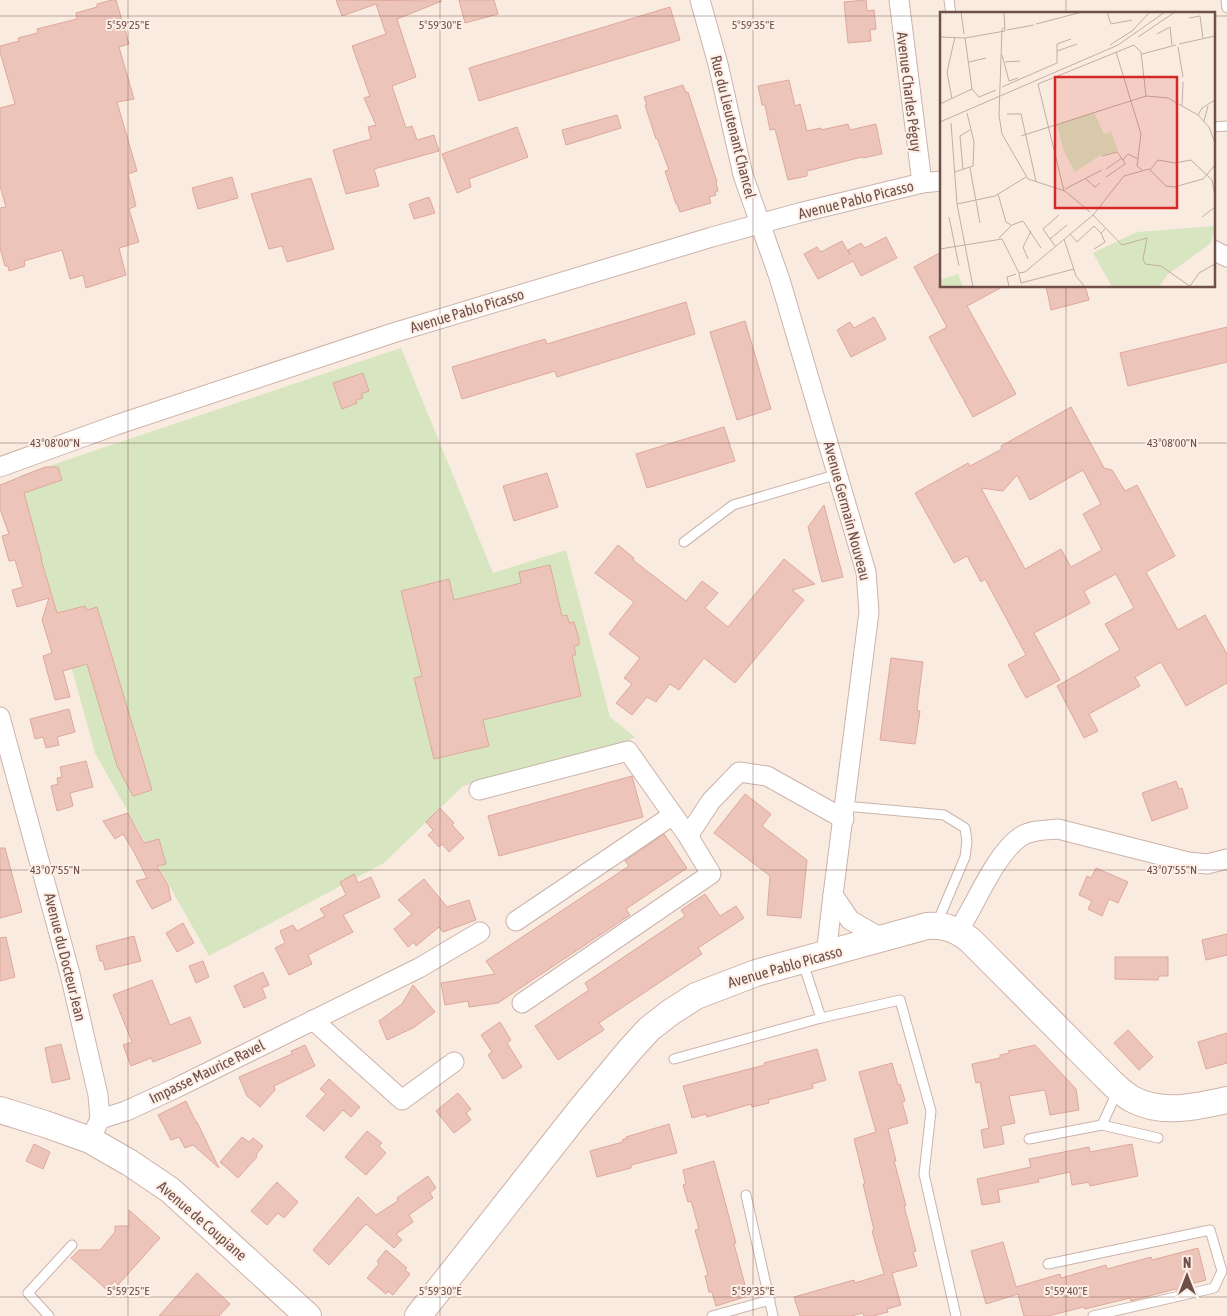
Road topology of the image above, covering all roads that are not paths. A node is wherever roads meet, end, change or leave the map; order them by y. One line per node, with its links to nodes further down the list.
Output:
1 (700, 0): 9 (street, Rue du Lieutenant Chancel)
2 (899, 0): 8 (street, Avenue Charles Péguy)
3 (1226, 0): 4 (lane)
4 (1227, 8)
5 (1227, 126): 6 (lane)
6 (1214, 127)
7 (940, 181): 8 (street, Avenue Pablo Picasso)
8 (922, 183): 9 (street, Avenue Pablo Picasso)
9 (760, 225): 12 (street, Avenue Pablo Picasso); 13 (street, Avenue Germain Nouveau)
10 (1214, 250): 11 (street)
11 (1227, 257)
12 (0, 467)
13 (838, 474): 14 (lane); 17 (street, Avenue Germain Nouveau)
14 (684, 542)
15 (0, 717): 36 (street, Avenue du Docteur Jean)
16 (478, 790): 18 (street)
17 (844, 813): 19 (street); 21 (street, Avenue Germain Nouveau); 23 (lane)
18 (673, 815): 19 (street); 22 (street)
19 (688, 836): 27 (street)
20 (1227, 859): 23 (street)
21 (834, 895): 25 (street); 26 (street, Avenue Germain Nouveau)
22 (516, 921)
23 (947, 928): 25 (main road, Avenue Pablo Picasso); 32 (main road)
24 (480, 932): 29 (street, Impasse Maurice Ravel)
25 (883, 939): 26 (main road, Avenue Pablo Picasso)
26 (814, 958): 28 (lane); 45 (main road, Avenue Pablo Picasso)
27 (522, 1003)
28 (821, 1018): 30 (lane); 48 (lane)
29 (313, 1020): 31 (street); 36 (street, Impasse Maurice Ravel)
30 (674, 1060)
31 (454, 1062)
32 (1118, 1089): 33 (main road); 35 (lane)
33 (1227, 1100)
34 (0, 1110): 36 (main road, Avenue de Coupiane)
35 (1102, 1125): 37 (lane); 38 (lane)
36 (95, 1130): 44 (main road, Avenue de Coupiane)
37 (1029, 1138)
38 (1158, 1138)
39 (746, 1195): 42 (lane)
40 (72, 1245): 43 (lane)
41 (1048, 1264): 49 (lane)
42 (770, 1300): 46 (lane); 47 (lane)
43 (49, 1316)
44 (308, 1316)
45 (418, 1316)
46 (712, 1316)
47 (773, 1316)
48 (956, 1316)
49 (1093, 1316)

